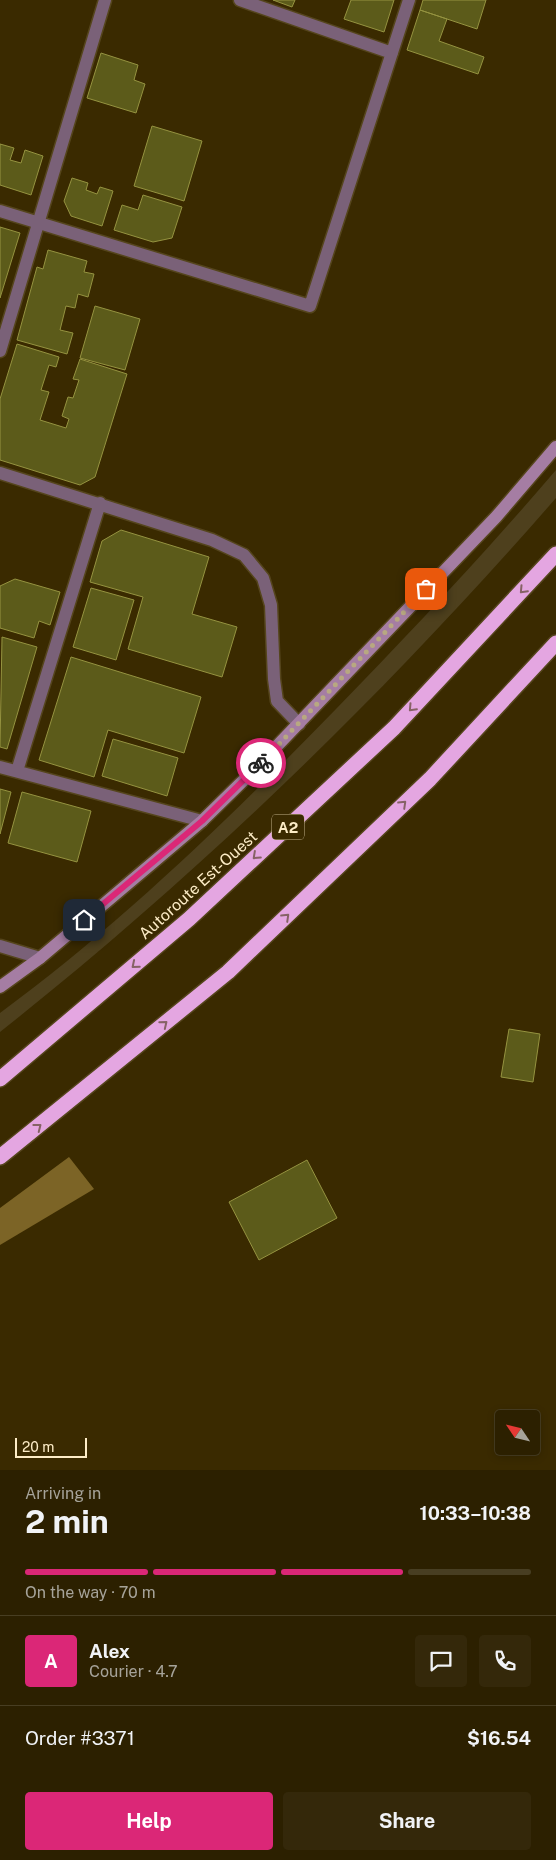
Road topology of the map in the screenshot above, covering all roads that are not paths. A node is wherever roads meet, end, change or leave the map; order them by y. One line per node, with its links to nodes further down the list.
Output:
1 (105, 0): 6 (street)
2 (240, 0): 4 (street)
3 (409, 0): 4 (street)
4 (392, 54): 6 (street)
5 (0, 211): 6 (street)
6 (40, 222): 7 (street)
7 (0, 351)
8 (556, 447): 13 (main road)
9 (0, 473): 10 (street)
10 (100, 503): 13 (street); 15 (street)
11 (556, 554): 20 (highway, Autoroute Est-Ouest / A2, one-way to 20)
12 (556, 643): 21 (highway, one-way to 12)
13 (299, 724): 16 (main road)
14 (0, 766): 15 (street)
15 (17, 771): 16 (street)
16 (202, 821): 18 (main road)
17 (0, 946): 18 (street)
18 (40, 958): 19 (main road)
19 (0, 987)
20 (0, 1079)
21 (0, 1157)

